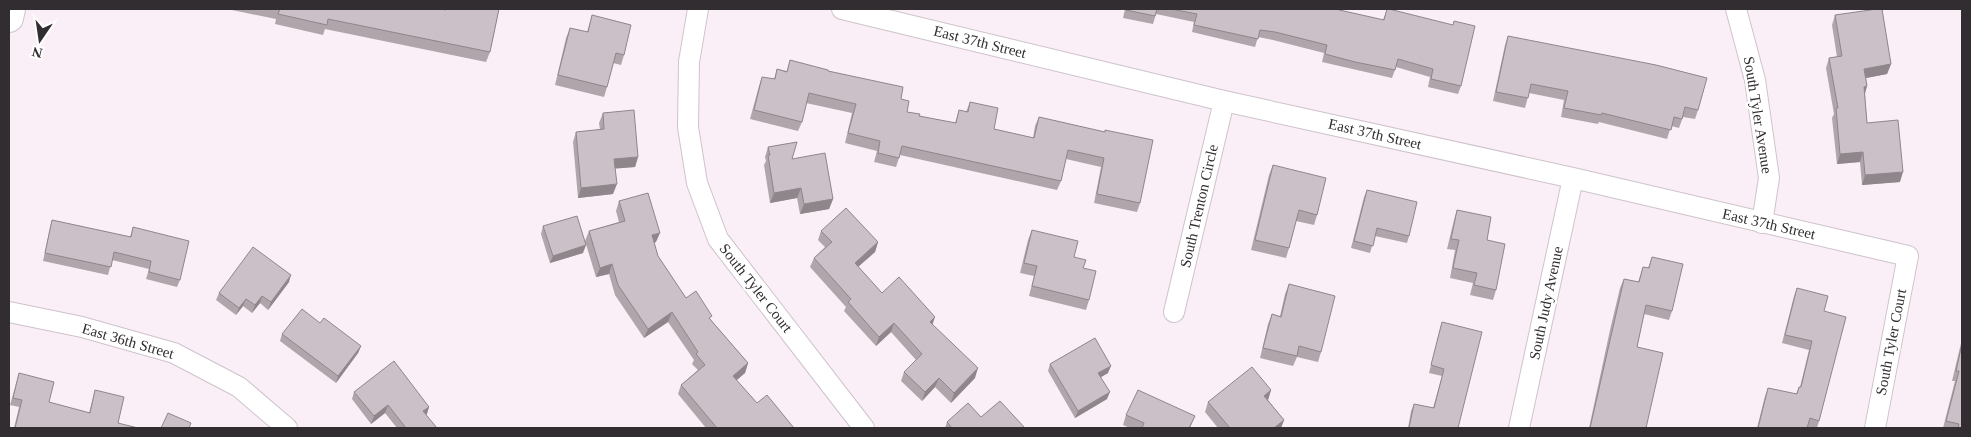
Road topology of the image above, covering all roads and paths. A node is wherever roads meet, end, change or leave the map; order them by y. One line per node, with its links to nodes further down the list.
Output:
1 (11, 9): 6 (main road)
2 (698, 9): 14 (street, South Tyler Court)
3 (842, 9): 5 (street, East 37th Street)
4 (1736, 9): 9 (street, South Tyler Avenue)
5 (881, 13): 7 (street, East 37th Street)
6 (9, 18)
7 (1224, 101): 8 (street, East 37th Street); 12 (street, South Trenton Circle)
8 (1573, 178): 9 (street, East 37th Street); 15 (street, South Judy Avenue)
9 (1762, 223): 10 (street, East 37th Street)
10 (1908, 256): 16 (street, South Tyler Court)
11 (9, 312): 13 (street, East 36th Street)
12 (1174, 312)
13 (287, 428)
14 (864, 428)
15 (1519, 428)
16 (1875, 428)

